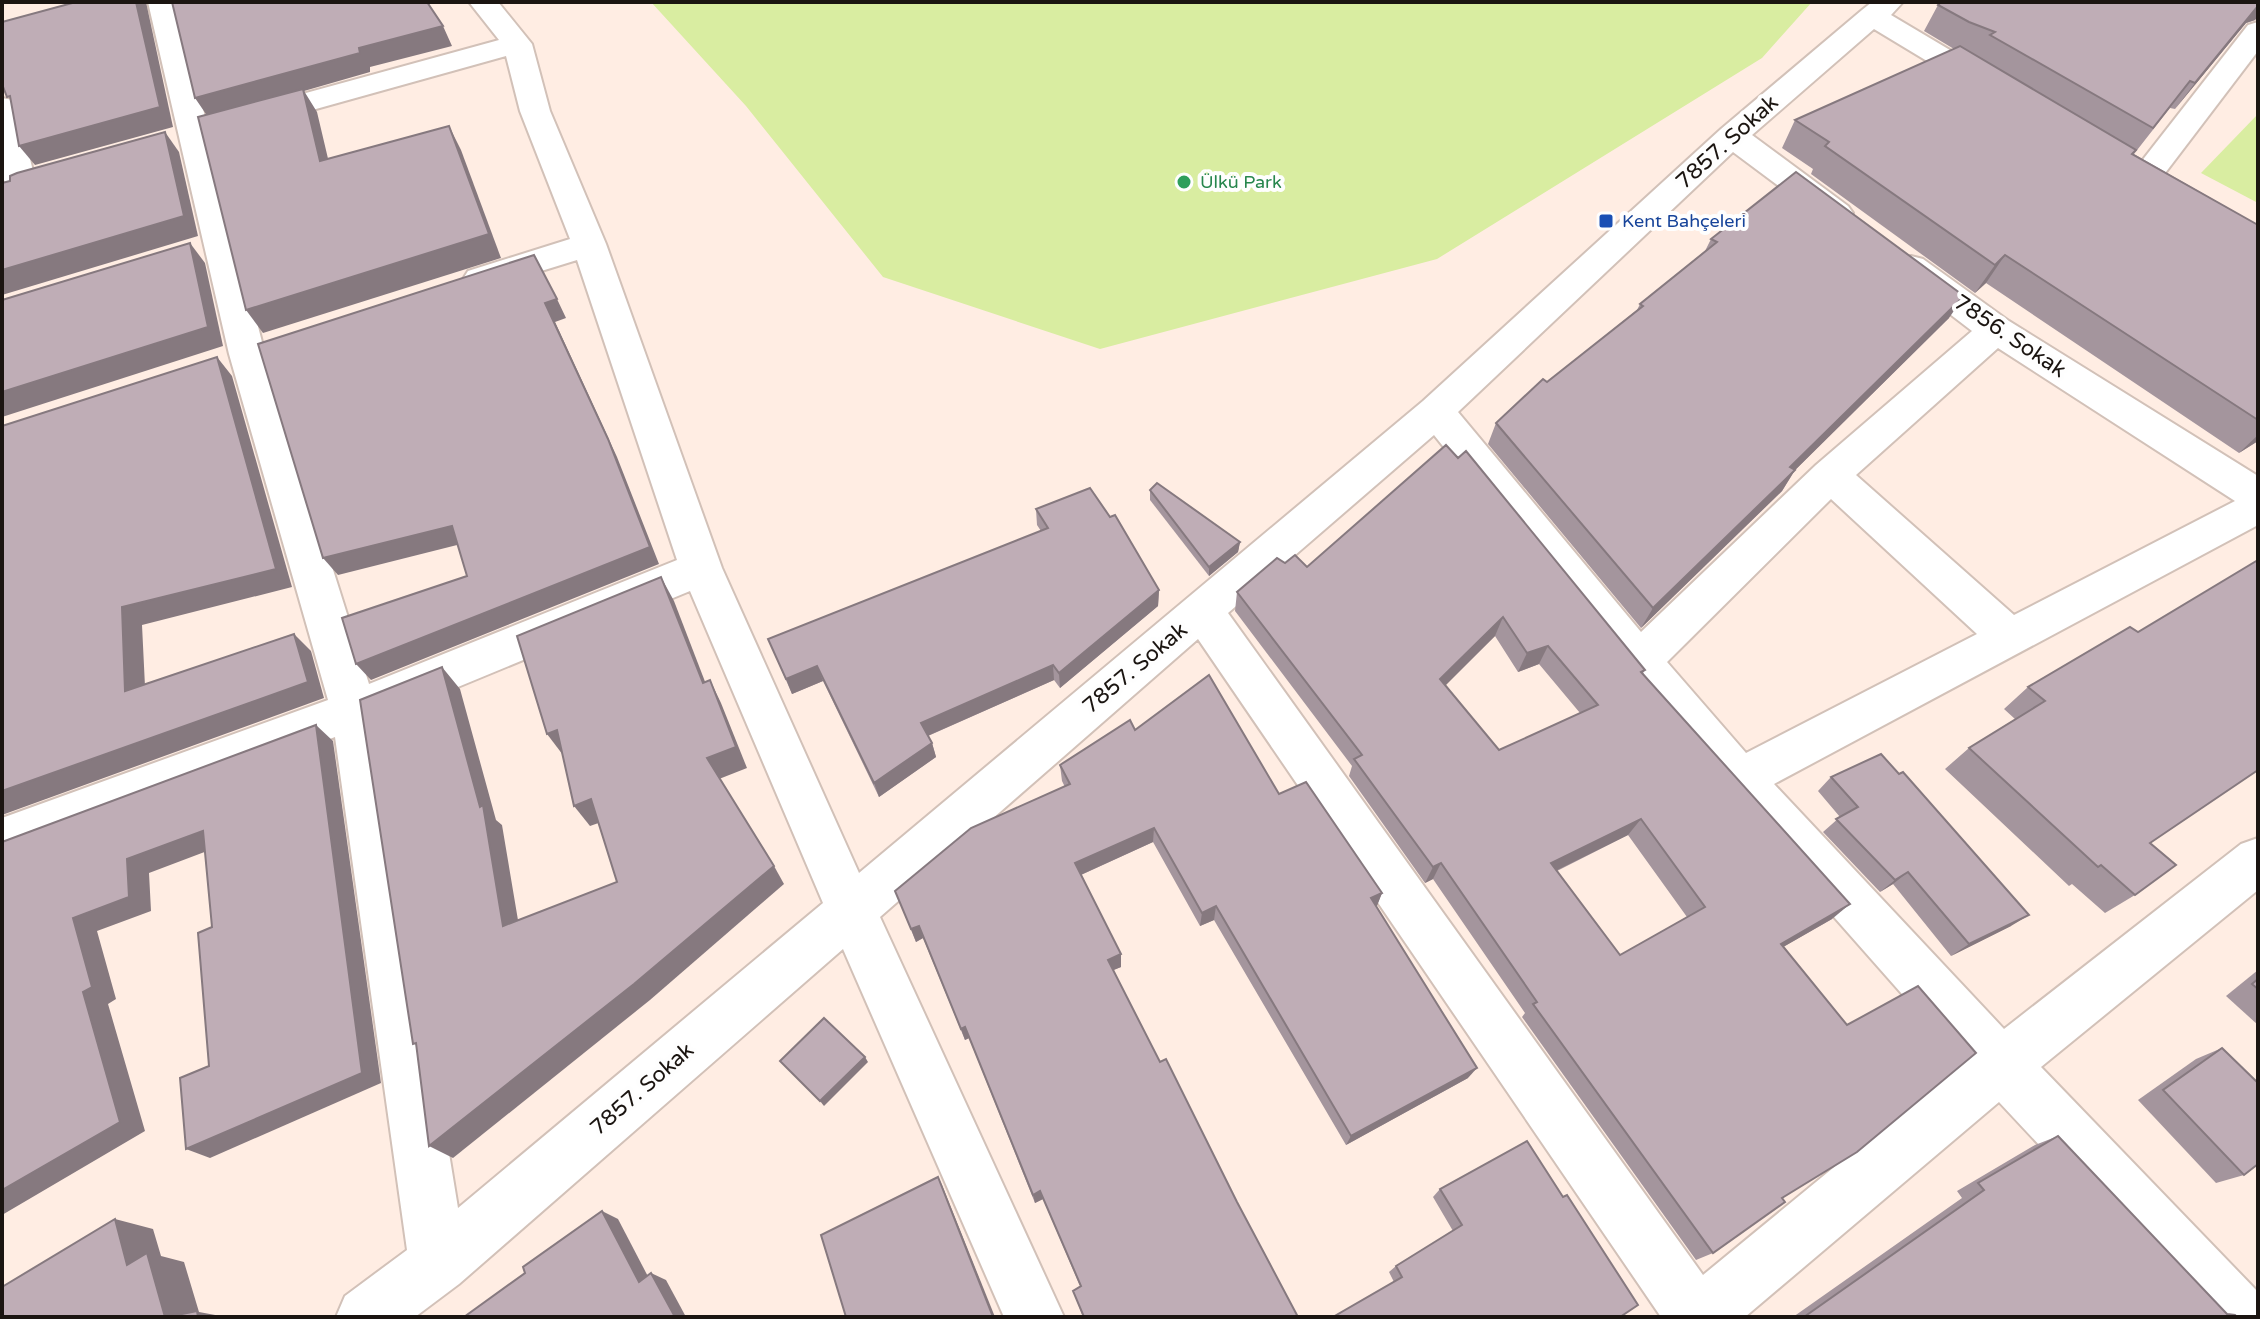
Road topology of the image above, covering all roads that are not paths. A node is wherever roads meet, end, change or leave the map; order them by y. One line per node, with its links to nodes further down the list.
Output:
1 (162, 2): 11 (street)
2 (483, 2): 7 (street)
3 (2245, 2): 4 (street)
4 (2258, 7)
5 (1880, 9): 8 (street); 10 (street, 7857. Sokak)
6 (2258, 31): 12 (street)
7 (517, 44): 11 (street); 14 (street)
8 (2022, 105)
9 (2, 107): 13 (street)
10 (1732, 136): 16 (street, 7856. Sokak); 17 (street, 7857. Sokak)
11 (179, 138): 25 (street)
12 (2117, 161)
13 (24, 182)
14 (589, 244): 15 (street); 21 (street)
15 (455, 287)
16 (1996, 330): 18 (street); 19 (street, 7856. Sokak)
17 (1436, 411): 22 (street, 7857. Sokak); 24 (street)
18 (1830, 475): 23 (street); 24 (street)
19 (2258, 496)
20 (2258, 507): 23 (street)
21 (701, 568): 25 (street); 29 (street)
22 (1202, 610): 29 (street, 7857. Sokak); 34 (street)
23 (2010, 637): 26 (street)
24 (1639, 662): 26 (street)
25 (354, 710): 27 (street); 31 (street)
26 (1740, 779): 30 (street)
27 (2, 840)
28 (2258, 860): 30 (street)
29 (851, 910): 31 (street, 7857. Sokak); 33 (street)
30 (2001, 1065): 34 (street); 35 (street)
31 (438, 1263): 32 (street, 7857. Sokak)
32 (366, 1317)
33 (1034, 1317)
34 (1698, 1317)
35 (2241, 1317)

